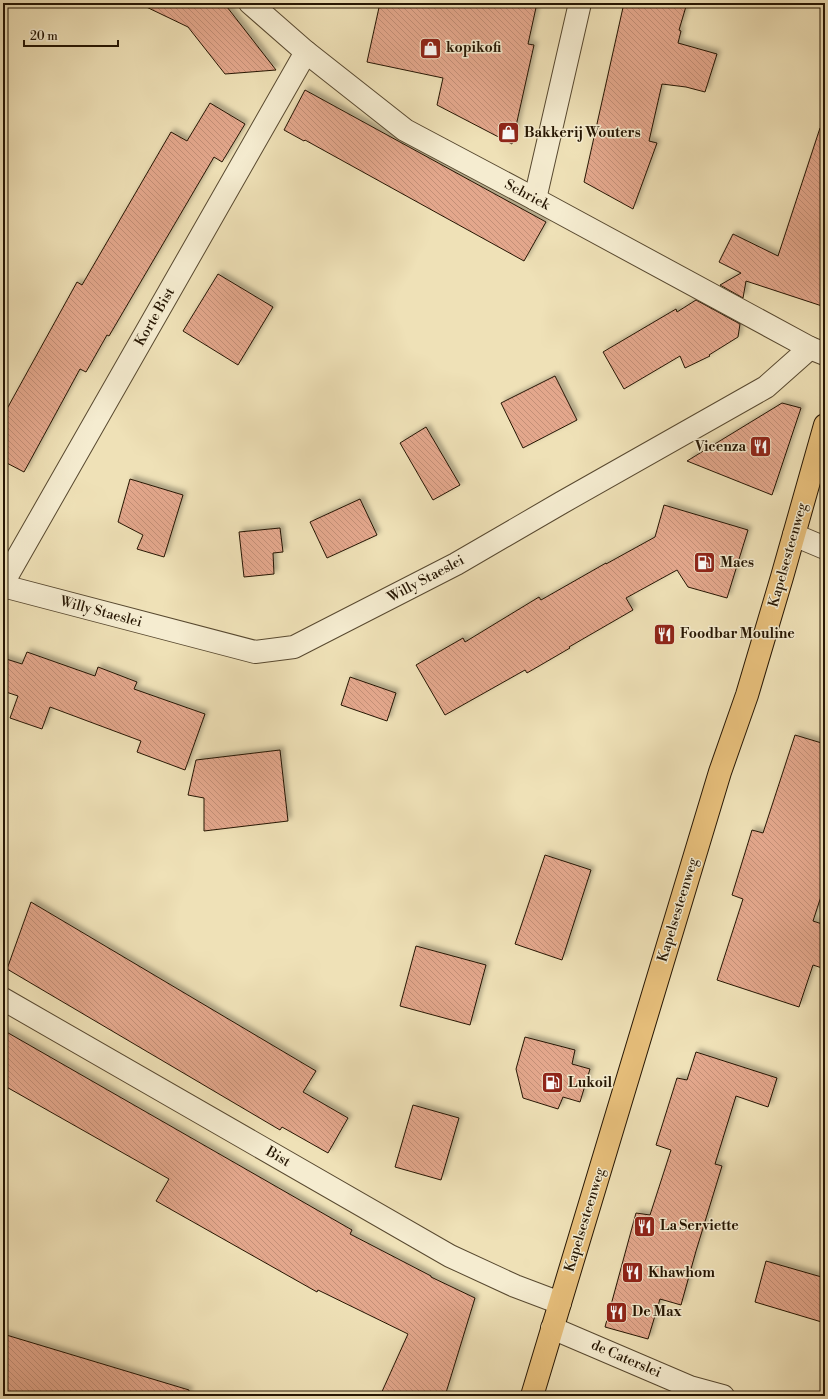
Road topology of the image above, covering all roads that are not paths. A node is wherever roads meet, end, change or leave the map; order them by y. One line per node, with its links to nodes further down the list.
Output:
1 (250, 3): 3 (street, Schriek)
2 (580, 3): 4 (street)
3 (306, 52): 4 (street, Schriek); 9 (street, Korte Bist)
4 (535, 199): 5 (street, Schriek)
5 (818, 351): 10 (street, Willy Staeslei)
6 (825, 425): 7 (main road, Kapelsesteenweg)
7 (794, 534): 8 (street); 12 (main road, Kapelsesteenweg)
8 (825, 548)
9 (3, 583)
10 (3, 586)
11 (3, 999): 12 (street, Bist)
12 (560, 1303): 13 (main road, Kapelsesteenweg)
13 (552, 1328): 14 (main road, Kapelsesteenweg); 15 (street, de Caterslei)
14 (532, 1396)
15 (723, 1396)

